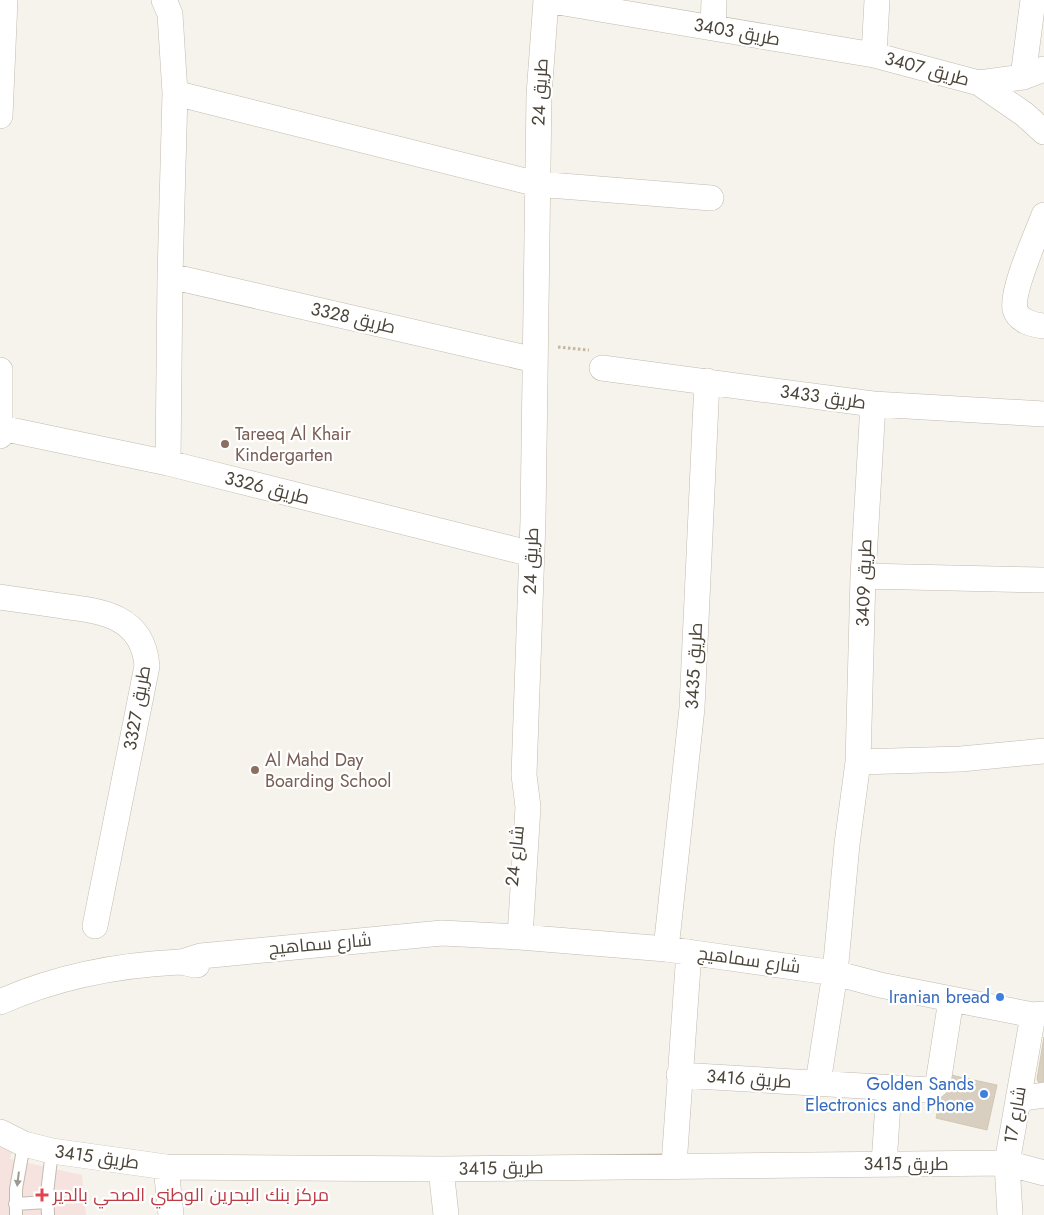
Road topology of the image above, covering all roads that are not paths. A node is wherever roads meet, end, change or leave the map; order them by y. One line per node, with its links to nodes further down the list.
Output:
1 (5, 0): 12 (street)
2 (164, 0): 11 (street)
3 (546, 0): 7 (street, طريق 3403); 14 (street, طريق 24)
4 (714, 0): 7 (street)
5 (877, 0): 8 (street)
6 (1033, 0): 9 (street)
7 (713, 28): 8 (street, طريق 3403)
8 (874, 55): 10 (street, طريق 3407)
9 (1034, 73): 10 (street, طريق 3407)
10 (980, 83): 13 (street, طريق 3407)
11 (175, 93): 14 (street); 17 (street)
12 (0, 116)
13 (1044, 132)
14 (538, 184): 15 (street); 19 (street, طريق 24)
15 (711, 198)
16 (1044, 215): 18 (street)
17 (170, 276): 19 (street, طريق 3328); 26 (street)
18 (1044, 326)
19 (535, 353): 27 (street, طريق 24)
20 (602, 368): 22 (street, طريق 3433)
21 (0, 370): 25 (street)
22 (707, 381): 23 (street, طريق 3433); 36 (street, طريق 3435)
23 (873, 404): 24 (street, طريق 3433); 28 (street, طريق 3409)
24 (1044, 414)
25 (1, 432): 26 (street, طريق 3326)
26 (168, 463): 27 (street, طريق 3326)
27 (532, 554): 33 (street, طريق 24)
28 (863, 576): 29 (street); 32 (street, طريق 3409)
29 (1044, 580)
30 (0, 597): 34 (street, طريق 3327)
31 (1044, 751): 32 (street)
32 (858, 762): 37 (street, طريق 3409)
33 (524, 775): 35 (street, شارع 24)
34 (95, 926)
35 (513, 937): 36 (street, شارع سماهيج); 39 (street, شارع سماهيج)
36 (677, 950): 37 (street, شارع سماهيج); 41 (street)
37 (836, 973): 38 (street, شارع سماهيج); 42 (street)
38 (951, 1000): 40 (street, شارع سماهيج); 43 (street, طريق 3416)
39 (0, 1002)
40 (1039, 1014): 45 (street, شارع 17)
41 (679, 1075): 42 (street, طريق 3416); 51 (street)
42 (818, 1083): 43 (street, طريق 3416)
43 (889, 1088): 50 (street)
44 (1044, 1096): 45 (street)
45 (1018, 1099): 49 (street, شارع 17)
46 (0, 1132): 47 (street, طريق 3415)
47 (24, 1144): 48 (street, طريق 3415); 56 (lane, one-way to 56)
48 (52, 1151): 52 (street, طريق 3415); 55 (lane)
49 (1007, 1163): 50 (street, طريق 3415); 54 (street, طريق 3415); 60 (street, شارع 17)
50 (884, 1164): 51 (street, طريق 3415)
51 (674, 1165): 53 (street, طريق 3415)
52 (166, 1167): 53 (street, طريق 3415); 58 (street)
53 (441, 1169): 59 (street)
54 (1044, 1173)
55 (47, 1202): 56 (lane); 57 (lane)
56 (16, 1209)
57 (48, 1215)
58 (171, 1215)
59 (446, 1215)
60 (1010, 1215)

